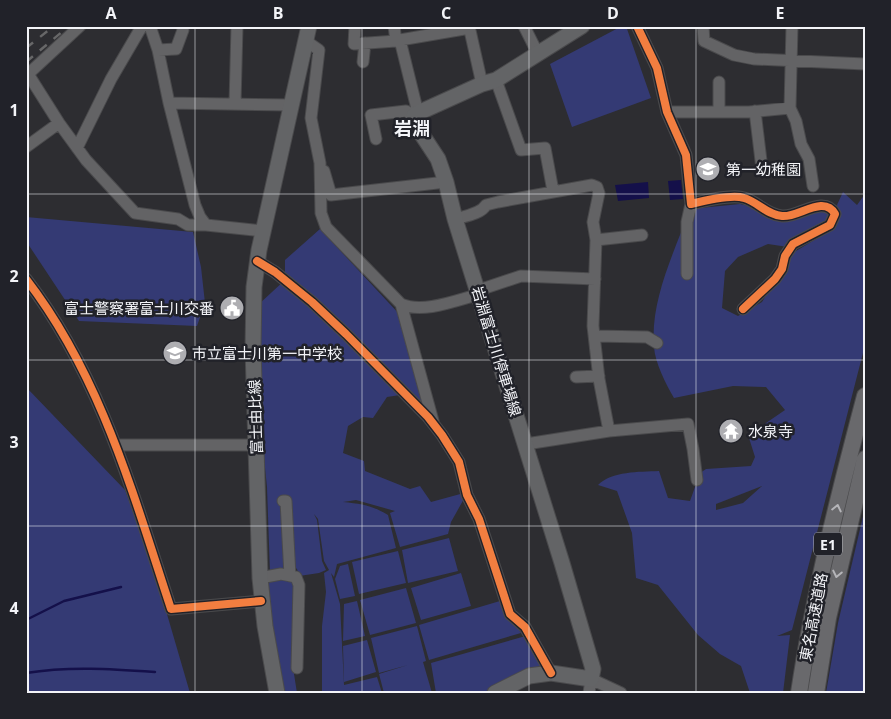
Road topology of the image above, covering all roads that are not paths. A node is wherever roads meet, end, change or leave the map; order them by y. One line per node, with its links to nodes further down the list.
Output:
1 (80, 26): 22 (street)
2 (142, 26): 36 (street)
3 (150, 26): 17 (street)
4 (236, 26): 26 (street)
5 (355, 26): 16 (street)
6 (394, 26): 15 (street)
7 (524, 26): 18 (street)
8 (582, 26): 18 (main road)
9 (637, 26): 30 (street)
10 (703, 26): 19 (street)
11 (792, 26): 19 (street)
12 (470, 27): 15 (street); 23 (street)
13 (183, 30): 17 (street)
14 (307, 34): 27 (main road, 富士由比線); 37 (street)
15 (398, 41): 16 (street); 32 (street)
16 (365, 43): 20 (street)
17 (158, 50): 25 (street)
18 (538, 54): 23 (main road)
19 (791, 60): 21 (street); 28 (street)
20 (363, 62)
21 (865, 64)
22 (27, 75): 33 (street)
23 (489, 82): 32 (main road); 41 (street)
24 (719, 82): 31 (street)
25 (168, 103): 26 (street); 44 (street)
26 (234, 104): 27 (street)
27 (292, 105): 45 (main road, 富士由比線)
28 (790, 108): 29 (street); 40 (street)
29 (755, 111): 31 (street); 38 (street)
30 (667, 112): 31 (street); 42 (street)
31 (718, 112)
32 (416, 114): 34 (street); 39 (main road, 岩淵富士川停車場線)
33 (59, 123): 35 (street); 36 (street)
34 (376, 139)
35 (26, 147)
36 (77, 148): 44 (street)
37 (320, 163): 39 (street); 53 (street)
38 (762, 169)
39 (446, 182): 43 (main road, 岩淵富士川停車場線)
40 (813, 186)
41 (554, 191): 43 (street); 47 (street)
42 (690, 204): 49 (street); 54 (street)
43 (455, 219): 52 (main road, 岩淵富士川停車場線)
44 (206, 225): 45 (street)
45 (264, 231): 48 (main road, 富士由比線)
46 (642, 235): 47 (street)
47 (596, 240): 51 (street)
48 (257, 261): 60 (street); 64 (main road, 富士由比線)
49 (687, 274)
50 (26, 279): 63 (street)
51 (595, 279): 52 (street); 55 (street)
52 (479, 292): 53 (street); 62 (main road, 岩淵富士川停車場線)
53 (401, 304): 60 (street)
54 (743, 309)
55 (594, 336): 56 (street); 57 (street)
56 (657, 343)
57 (599, 376): 58 (street); 61 (street)
58 (576, 377)
59 (865, 396): 77 (highway, 東名高速道路 / E1, one-way to 59)
60 (434, 425): 72 (street)
61 (609, 431): 62 (street); 66 (street)
62 (526, 444): 73 (main road, 岩淵富士川停車場線)
63 (117, 445): 64 (street); 70 (street)
64 (256, 445): 69 (main road, 富士由比線)
65 (865, 459): 78 (highway, 東名高速道路 / E1, one-way to 78)
66 (698, 480)
67 (283, 501): 68 (street)
68 (290, 576): 69 (street); 71 (street)
69 (260, 578): 70 (main road, 富士由比線)
70 (261, 601): 74 (main road, 富士由比線)
71 (298, 668)
72 (551, 674): 73 (main road); 75 (main road)
73 (590, 686): 76 (street)
74 (277, 693)
75 (495, 693)
76 (621, 693)
77 (799, 693)
78 (816, 693)

